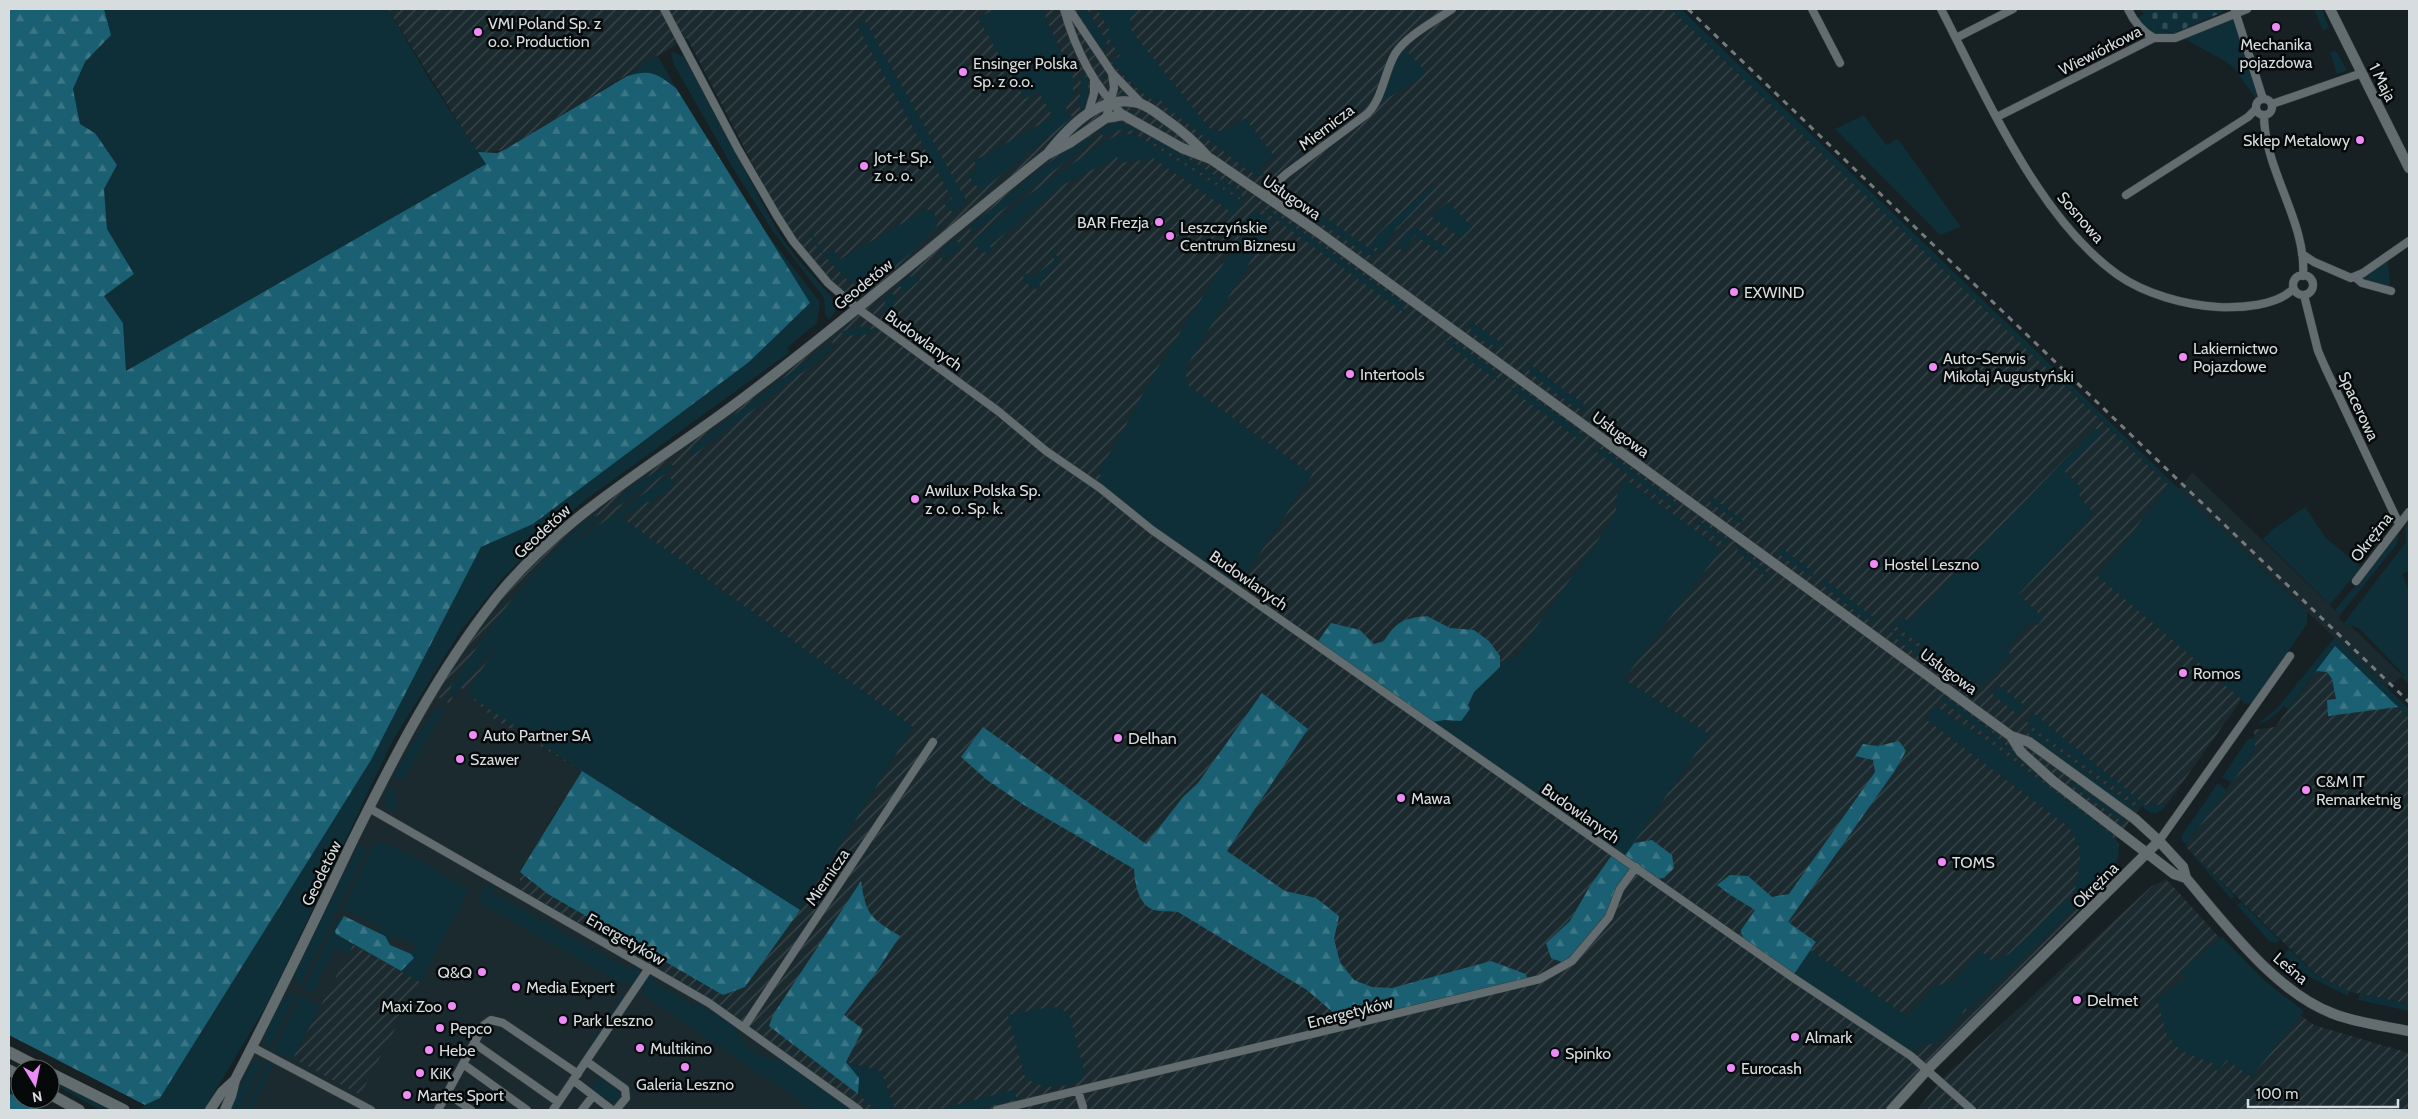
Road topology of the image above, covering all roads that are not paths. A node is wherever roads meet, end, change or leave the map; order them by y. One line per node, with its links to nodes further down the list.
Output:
1 (664, 9): 40 (street, Budowlanych)
2 (1064, 9): 17 (street, Usługowa)
3 (1069, 9): 16 (street, Usługowa)
4 (1452, 9): 31 (street, Miernicza)
5 (1812, 9): 14 (street)
6 (1941, 9): 12 (street, Sosnowa)
7 (2013, 9): 12 (street)
8 (2128, 9): 13 (street)
9 (2247, 9): 11 (street, Wiewiórkowa)
10 (2330, 9): 15 (street, 1 Maja)
11 (2235, 11): 13 (street, Wiewiórkowa); 18 (street)
12 (1956, 38): 26 (street, Sosnowa)
13 (2154, 38): 26 (street, Wiewiórkowa)
14 (1840, 63)
15 (2362, 72): 21 (street); 30 (street, 1 Maja)
16 (1112, 73): 19 (street); 20 (street, Usługowa)
17 (1094, 79): 19 (street, Usługowa); 23 (street)
18 (2263, 99): 21 (street); 22 (street)
19 (1111, 102): 20 (street, Geodetów); 23 (street, Geodetów); 24 (street, Usługowa); 27 (street)
20 (1141, 103): 29 (street, Usługowa)
21 (2272, 104): 25 (street)
22 (2256, 109): 25 (street); 32 (street)
23 (1088, 114): 28 (street, Geodetów)
24 (1124, 115): 27 (street); 29 (street, Usługowa)
25 (2264, 115): 34 (street)
26 (1997, 117): 37 (street, Sosnowa)
27 (1106, 118): 28 (street, Geodetów)
28 (1046, 155): 40 (street, Geodetów)
29 (1211, 159): 31 (street, Usługowa)
30 (2409, 168)
31 (1263, 195): 45 (street, Usługowa)
32 (2126, 195)
33 (2409, 241): 36 (street)
34 (2302, 254): 35 (street); 36 (street)
35 (2303, 276): 37 (street); 39 (street)
36 (2355, 277): 38 (street)
37 (2294, 289): 39 (street)
38 (2391, 291)
39 (2304, 295): 42 (street, Spacerowa)
40 (857, 308): 47 (street, Geodetów); 50 (street, Budowlanych)
41 (2409, 512): 42 (street, Okrężna)
42 (2399, 524): 43 (street, Okrężna)
43 (2356, 581)
44 (2290, 656): 48 (street, Okrężna)
45 (2011, 736): 48 (street, Usługowa); 49 (street, Usługowa)
46 (933, 742): 53 (street, Miernicza)
47 (368, 808): 52 (street, Energetyków); 56 (street, Geodetów)
48 (2159, 841): 49 (street, Okrężna); 51 (street, Leśna)
49 (2148, 854): 51 (street, Leśna); 61 (street, Okrężna)
50 (1636, 867): 61 (street, Budowlanych); 65 (street, Energetyków)
51 (2186, 878): 54 (street, Leśna)
52 (649, 968): 53 (street, Energetyków); 59 (street)
53 (744, 1027): 84 (street, Energetyków)
54 (2409, 1030)
55 (474, 1042): 60 (street); 62 (street); 69 (street)
56 (252, 1047): 64 (street, Geodetów); 76 (street)
57 (9, 1052): 58 (main road)
58 (23, 1059)
59 (586, 1061): 62 (street); 83 (street)
60 (463, 1064): 66 (street); 79 (street)
61 (1928, 1069): 86 (street, Okrężna); 87 (street, Budowlanych)
62 (575, 1077): 67 (street); 69 (street)
63 (60, 1078): 73 (main road)
64 (235, 1080): 74 (street, Geodetów); 75 (street, Geodetów)
65 (1078, 1091): 70 (street, Energetyków); 71 (street)
66 (448, 1093): 77 (street); 78 (street)
67 (593, 1096): 81 (street); 82 (street)
68 (60, 1100): 72 (main road)
69 (558, 1102): 80 (street)
70 (1018, 1108): 85 (street, Energetyków)
71 (1082, 1108)
72 (78, 1110)
73 (124, 1110)
74 (210, 1110)
75 (225, 1110)
76 (371, 1110)
77 (438, 1110)
78 (472, 1110)
79 (527, 1110)
80 (552, 1110)
81 (582, 1110)
82 (612, 1110)
83 (616, 1110)
84 (859, 1110)
85 (998, 1110)
86 (1891, 1110)
87 (1972, 1110)

